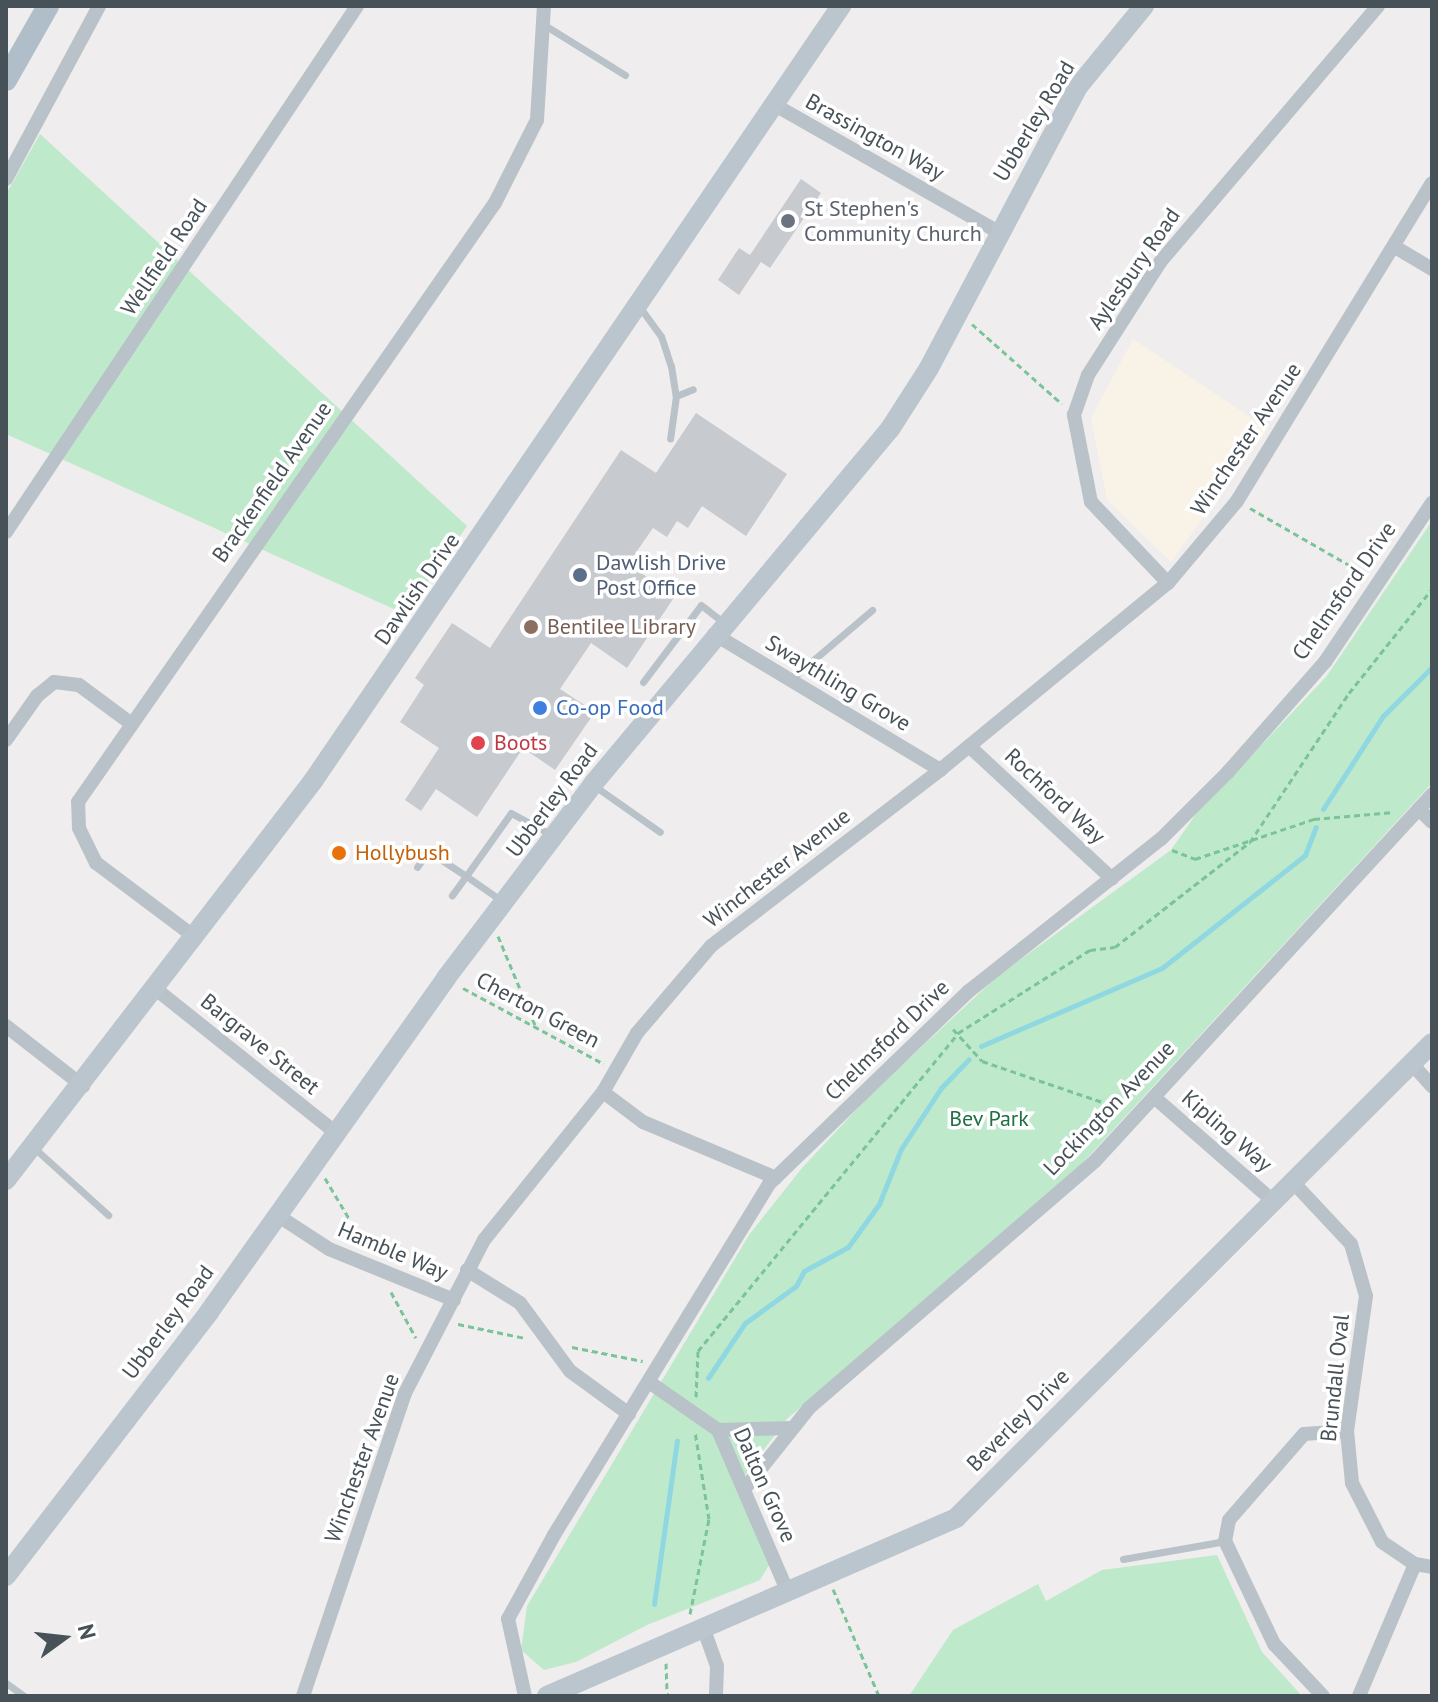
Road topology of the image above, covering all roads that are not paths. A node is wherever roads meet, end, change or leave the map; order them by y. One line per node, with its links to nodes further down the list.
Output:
1 (48, 6): 10 (main road)
2 (99, 6): 12 (street)
3 (357, 6): 24 (street, Wellfield Road)
4 (544, 6): 8 (street, Brackenfield Avenue)
5 (841, 6): 11 (street, Dawlish Drive)
6 (1144, 6): 14 (street, Ubberley Road)
7 (1378, 6): 25 (street, Aylesbury Road)
8 (546, 26): 9 (lane); 30 (street, Brackenfield Avenue)
9 (625, 75)
10 (6, 80)
11 (773, 104): 14 (street, Brassington Way); 17 (street, Dawlish Drive)
12 (6, 179)
13 (1432, 183): 15 (street, Winchester Avenue)
14 (997, 231): 27 (street, Ubberley Road)
15 (1395, 247): 16 (street); 25 (street, Winchester Avenue)
16 (1432, 269)
17 (637, 305): 18 (lane); 45 (street, Dawlish Drive)
18 (666, 351): 19 (lane); 21 (lane)
19 (661, 366)
20 (693, 389): 21 (lane)
21 (676, 396): 22 (lane)
22 (670, 439)
23 (1432, 503): 42 (street, Chelmsford Drive)
24 (6, 532)
25 (1168, 583): 32 (street, Winchester Avenue)
26 (872, 610): 28 (lane)
27 (719, 628): 28 (street, Swaythling Grove); 29 (lane); 34 (street, Ubberley Road)
28 (790, 680): 33 (street, Swaythling Grove)
29 (643, 682)
30 (129, 722): 31 (street); 45 (street, Brackenfield Avenue)
31 (6, 740)
32 (969, 746): 33 (street, Winchester Avenue); 42 (street, Rochford Way)
33 (940, 770): 52 (street, Winchester Avenue)
34 (593, 784): 38 (lane); 39 (street, Ubberley Road)
35 (1432, 794): 36 (street, Lockington Avenue)
36 (1413, 814): 37 (street); 53 (street, Lockington Avenue)
37 (1432, 822)
38 (660, 832)
39 (554, 836): 41 (lane); 44 (street, Ubberley Road)
40 (417, 867): 41 (lane)
41 (466, 876): 43 (lane); 44 (lane)
42 (1112, 879): 56 (street, Chelmsford Drive)
43 (452, 895)
44 (505, 902): 54 (street, Ubberley Road)
45 (196, 938): 46 (street, Dawlish Drive)
46 (157, 990): 50 (street, Dawlish Drive); 54 (street, Bargrave Street)
47 (6, 1026): 50 (street)
48 (1432, 1043): 49 (street, Beverley Drive)
49 (1412, 1064): 51 (street); 58 (street, Beverley Drive)
50 (83, 1086): 55 (street, Dawlish Drive)
51 (1432, 1086)
52 (603, 1092): 56 (street); 62 (street, Winchester Avenue)
53 (1154, 1097): 59 (street, Kipling Way); 66 (street, Lockington Avenue)
54 (335, 1132): 61 (street, Ubberley Road)
55 (32, 1146): 57 (street, Dawlish Drive); 60 (lane)
56 (776, 1178): 64 (street, Chelmsford Drive)
57 (6, 1180)
58 (1292, 1181): 59 (street, Beverley Drive); 68 (street, Brundall Oval)
59 (1271, 1199): 75 (street, Beverley Drive)
60 (108, 1215)
61 (277, 1215): 63 (street, Hamble Way); 74 (street, Ubberley Road)
62 (467, 1270): 63 (street, Winchester Avenue); 65 (street)
63 (454, 1300): 79 (street, Winchester Avenue)
64 (649, 1382): 65 (street, Chelmsford Drive); 67 (street, Dalton Grove)
65 (629, 1414): 80 (street, Chelmsford Drive)
66 (793, 1428): 67 (street); 69 (street, Lockington Avenue)
67 (718, 1430): 69 (street, Dalton Grove)
68 (1347, 1431): 70 (street); 72 (street, Brundall Oval)
69 (746, 1487): 75 (street, Dalton Grove)
70 (1225, 1541): 71 (lane); 83 (street)
71 (1123, 1559)
72 (1415, 1564): 73 (street, Brundall Oval); 84 (street)
73 (1432, 1567)
74 (6, 1576)
75 (787, 1590): 76 (street, Beverley Drive)
76 (695, 1631): 81 (street, Beverley Drive); 82 (street)
77 (6, 1683): 78 (lane)
78 (24, 1696)
79 (303, 1696)
80 (525, 1696)
81 (547, 1696)
82 (716, 1696)
83 (1323, 1696)
84 (1359, 1696)

